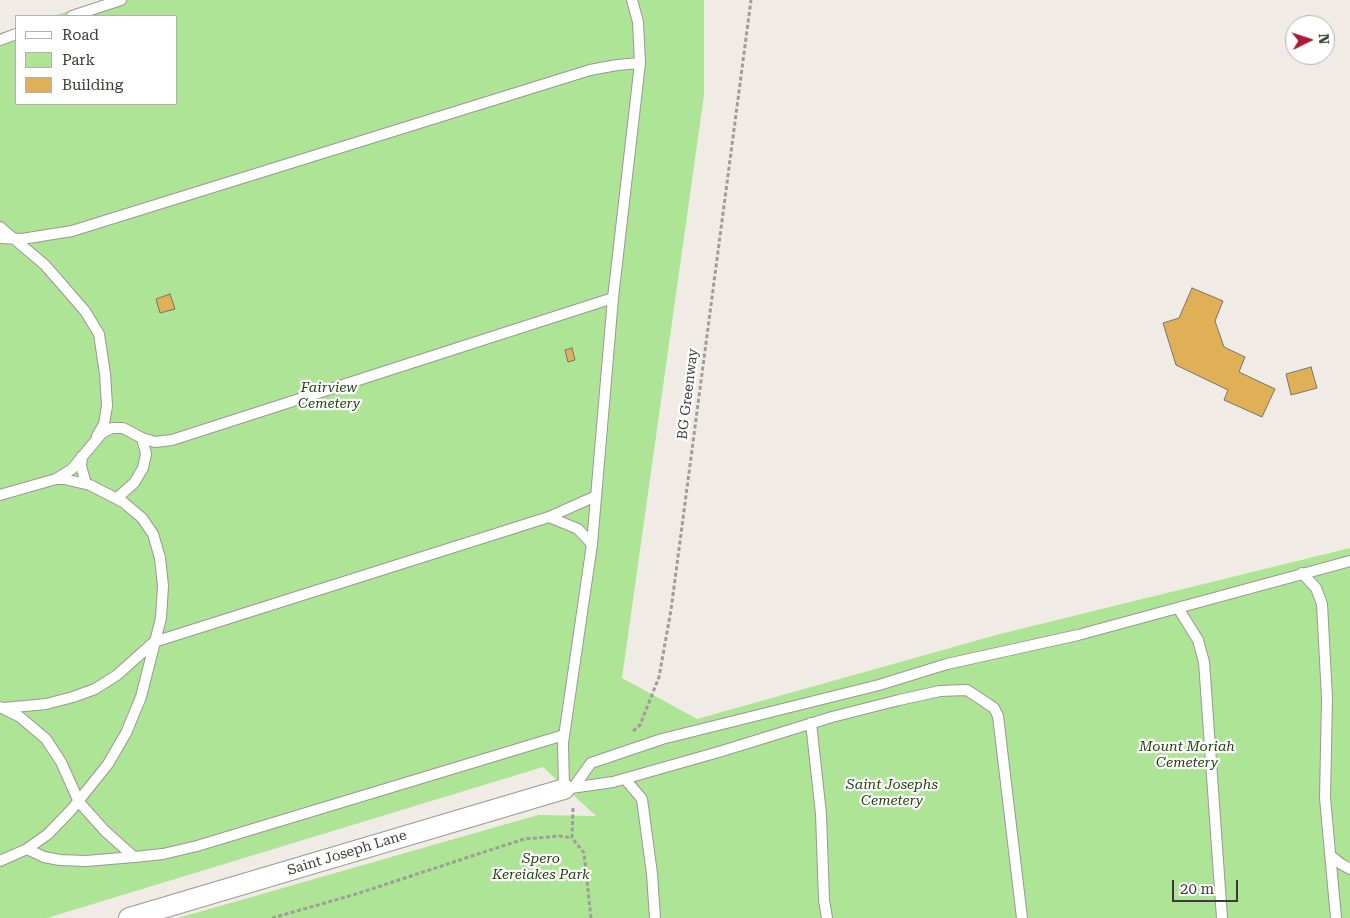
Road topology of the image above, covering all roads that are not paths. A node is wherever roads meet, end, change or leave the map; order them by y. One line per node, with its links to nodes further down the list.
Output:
1 (121, 0): 3 (lane)
2 (632, 0): 6 (lane)
3 (75, 15)
4 (15, 34): 5 (lane)
5 (0, 40)
6 (640, 63): 9 (lane); 10 (lane)
7 (0, 227): 9 (lane)
8 (0, 238): 9 (lane)
9 (15, 238): 12 (lane)
10 (613, 298): 11 (lane); 17 (lane)
11 (142, 438): 12 (lane); 18 (lane)
12 (95, 440): 13 (lane)
13 (82, 455): 14 (lane); 15 (lane)
14 (56, 479): 15 (lane); 16 (lane)
15 (86, 484): 18 (lane)
16 (0, 495)
17 (596, 496): 19 (lane); 20 (lane)
18 (117, 498): 24 (lane)
19 (549, 517): 20 (lane); 24 (lane)
20 (592, 544): 27 (lane)
21 (1350, 561): 22 (lane)
22 (1302, 573): 23 (lane); 32 (lane)
23 (1178, 608): 29 (lane); 40 (lane)
24 (154, 642): 25 (lane); 30 (lane)
25 (2, 708): 30 (lane)
26 (811, 723): 28 (lane); 38 (lane); 39 (lane)
27 (564, 735): 29 (lane); 33 (lane)
28 (625, 779): 29 (lane); 37 (lane)
29 (569, 788): 36 (street, Saint Joseph Lane)
30 (79, 802): 31 (lane); 33 (lane)
31 (27, 849): 33 (lane); 34 (lane)
32 (1330, 855): 35 (lane); 41 (lane)
33 (134, 857)
34 (0, 861)
35 (1350, 869)
36 (130, 918)
37 (655, 918)
38 (827, 918)
39 (1022, 918)
40 (1222, 918)
41 (1336, 918)

